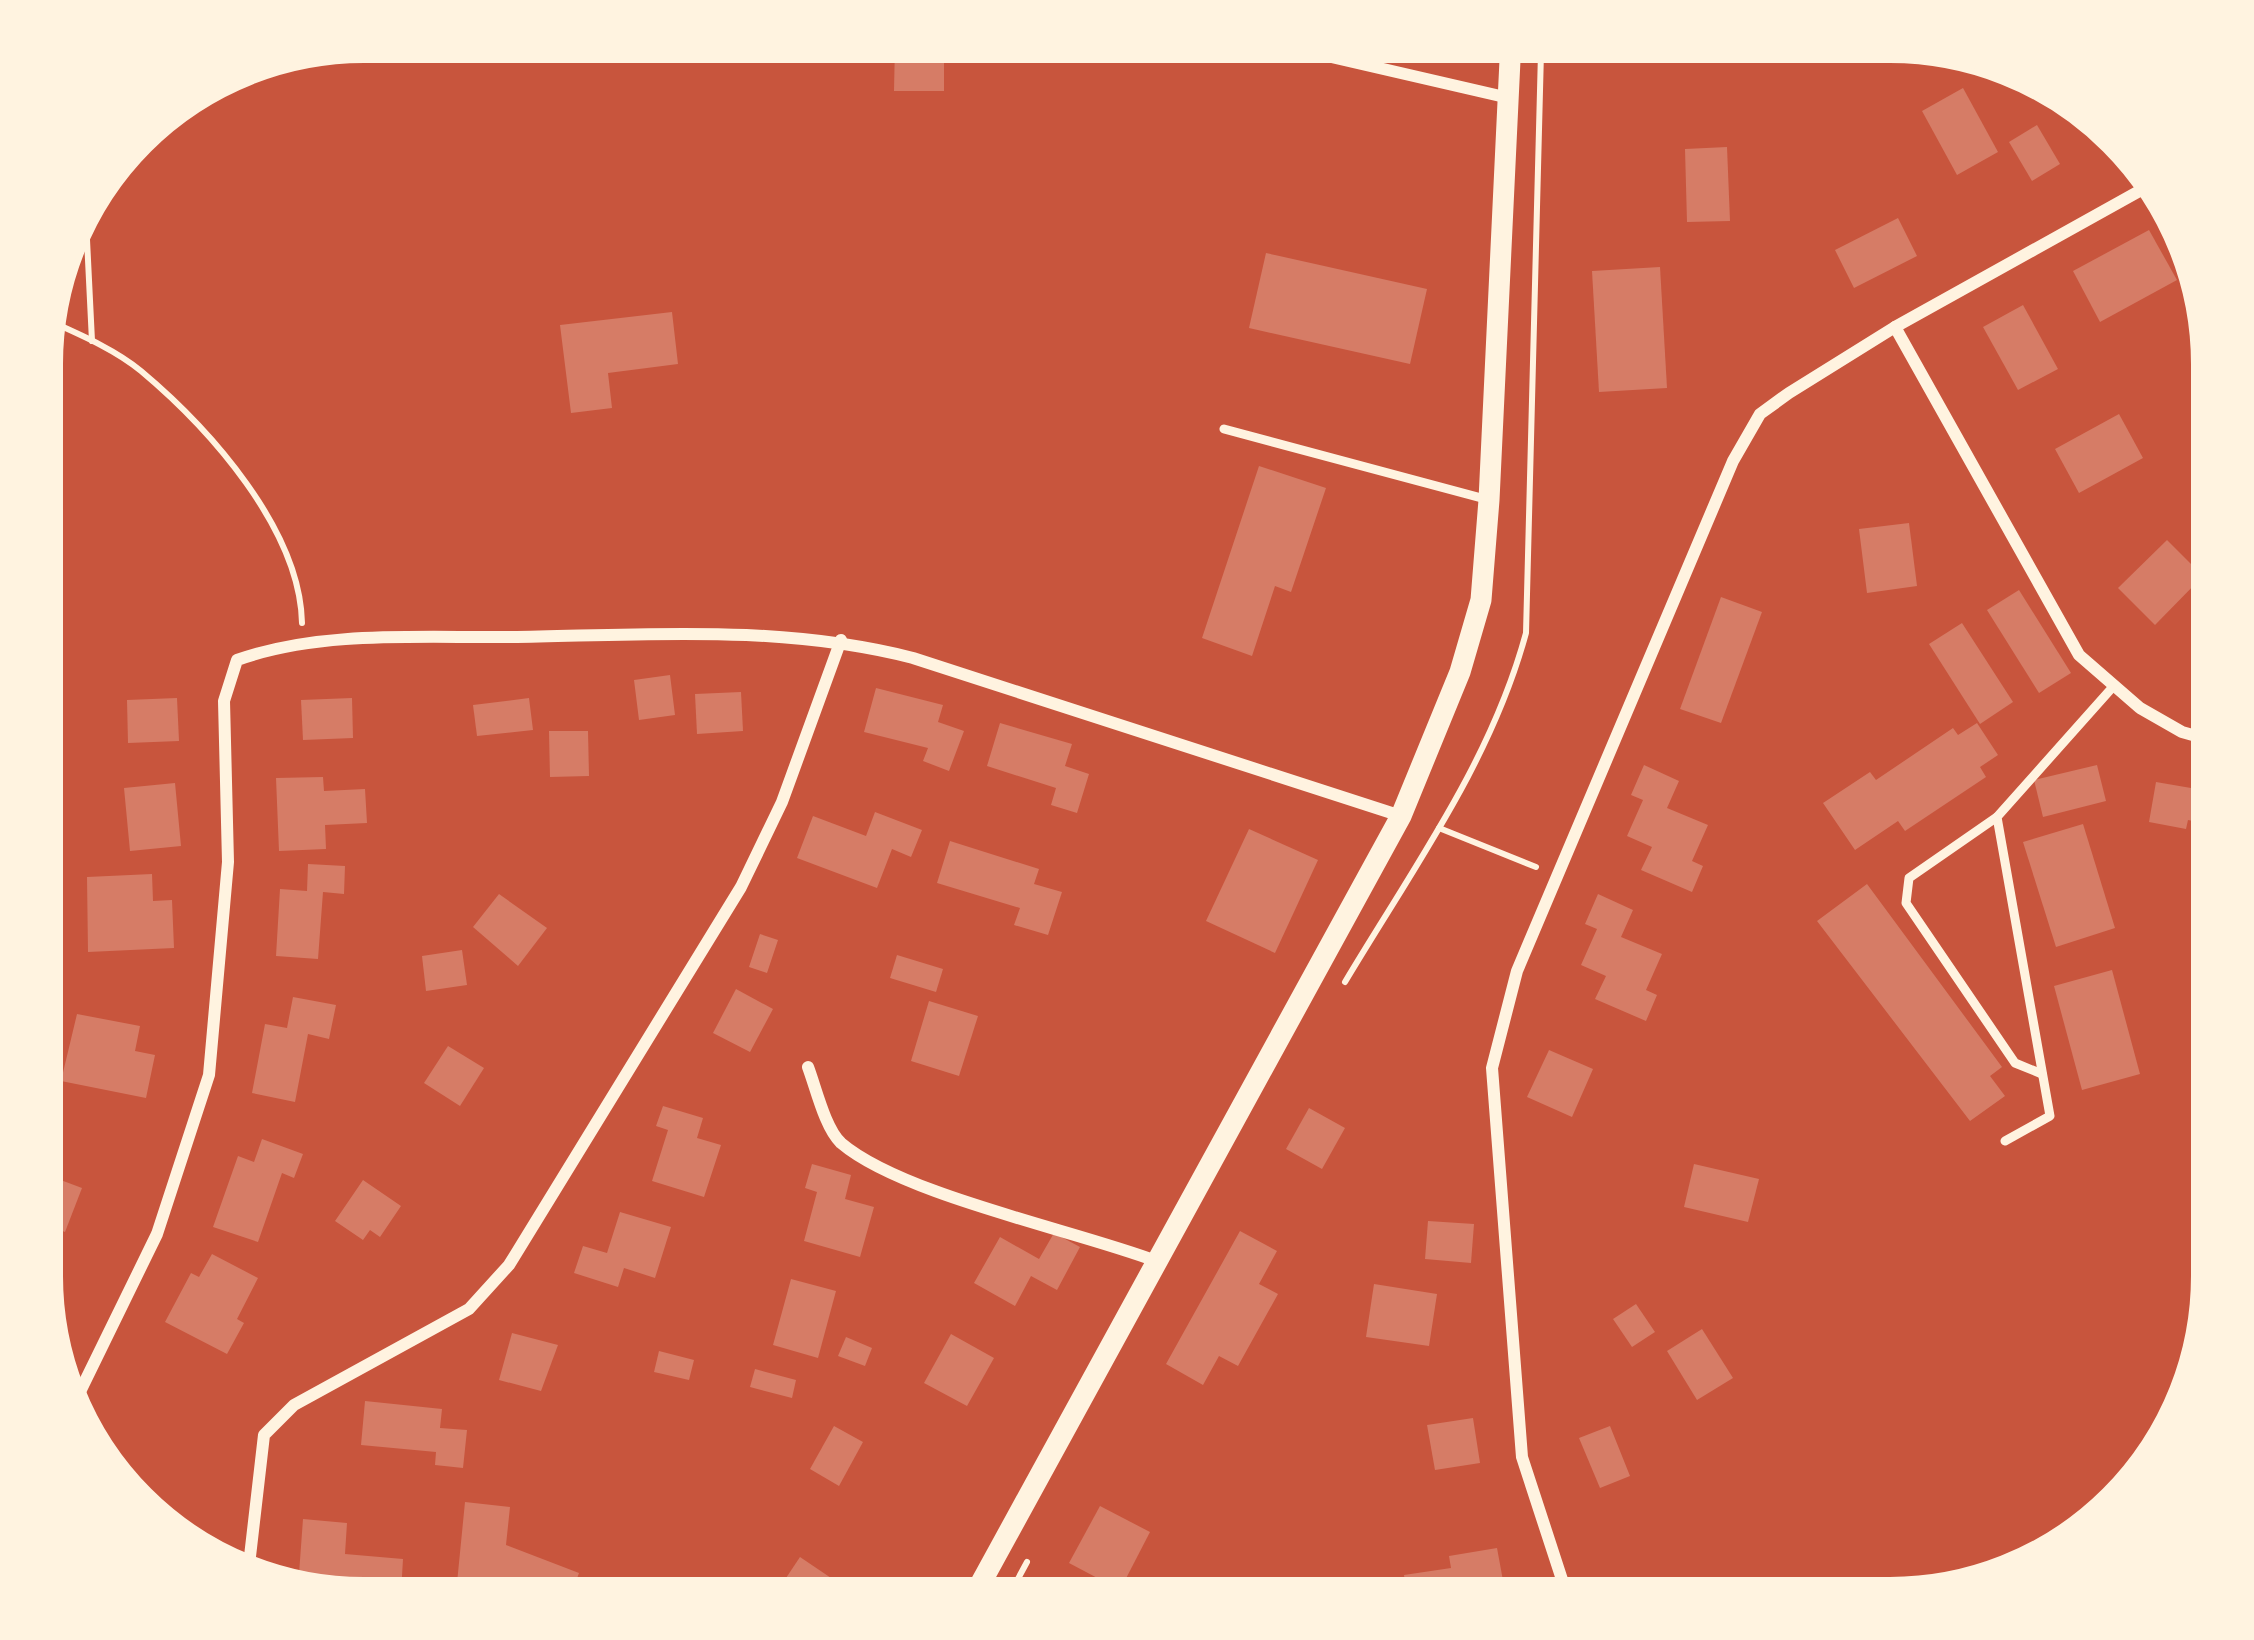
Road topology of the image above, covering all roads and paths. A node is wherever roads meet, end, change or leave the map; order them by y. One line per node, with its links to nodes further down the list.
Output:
1 (1349, 61): 3 (street)
2 (1511, 61): 3 (street)
3 (1510, 98): 10 (street)
4 (2139, 191): 7 (street)
5 (87, 239): 8 (path)
6 (63, 327): 8 (path)
7 (1895, 327): 13 (street); 18 (street)
8 (92, 340): 12 (path)
9 (1224, 429): 10 (lane)
10 (1489, 500): 15 (street)
11 (842, 640): 12 (street); 15 (street); 24 (street)
12 (303, 644): 23 (street)
13 (2111, 689): 14 (street); 16 (lane)
14 (2193, 735)
15 (1401, 816): 22 (street)
16 (1997, 817): 20 (lane); 20 (lane)
17 (1439, 828): 18 (path)
18 (1557, 876): 26 (street)
19 (808, 1066): 22 (street)
20 (2042, 1074): 21 (lane)
21 (2005, 1141)
22 (1156, 1261): 25 (street)
23 (82, 1388)
24 (250, 1557)
25 (982, 1579)
26 (1562, 1580)

